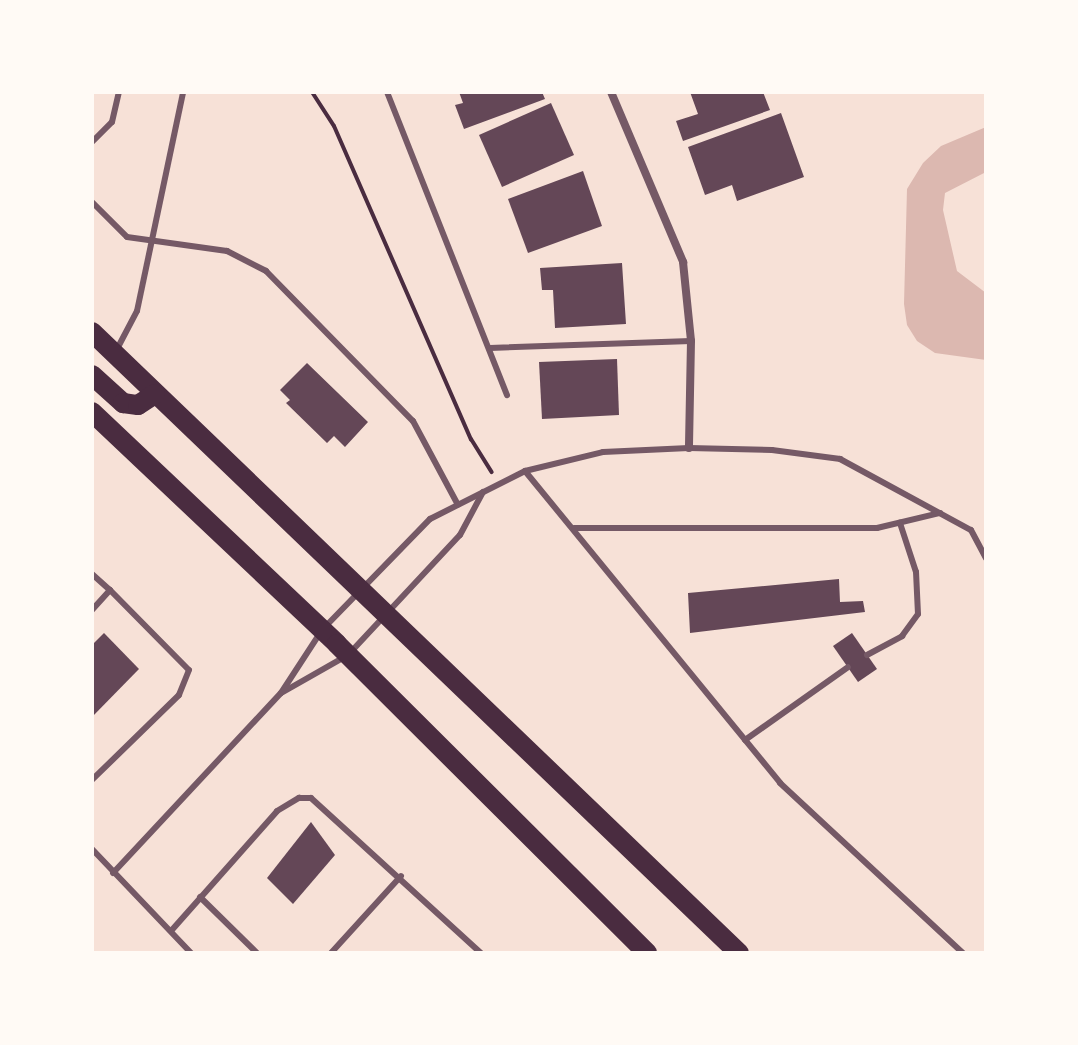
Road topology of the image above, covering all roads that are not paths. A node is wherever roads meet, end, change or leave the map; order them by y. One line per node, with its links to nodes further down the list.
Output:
1 (119, 92): 5 (lane)
2 (183, 92): 7 (lane)
3 (387, 92): 10 (lane)
4 (611, 92): 9 (street)
5 (92, 142)
6 (92, 202): 7 (lane)
7 (151, 244): 11 (lane); 19 (lane)
8 (92, 332): 11 (main road)
9 (691, 341): 10 (lane); 16 (street)
10 (490, 348): 14 (lane)
11 (114, 354): 13 (main road)
12 (92, 375): 13 (main road)
13 (155, 394): 25 (main road)
14 (507, 395)
15 (92, 412): 29 (main road)
16 (689, 448): 17 (lane); 20 (lane)
17 (525, 471): 18 (lane); 22 (lane)
18 (483, 492): 19 (lane); 28 (lane)
19 (458, 505): 25 (lane)
20 (940, 513): 21 (lane); 23 (lane)
21 (900, 523): 22 (lane); 31 (lane)
22 (573, 528): 34 (lane)
23 (986, 558)
24 (92, 574): 26 (lane)
25 (362, 589): 28 (main road); 29 (lane)
26 (110, 590): 27 (lane); 35 (lane)
27 (92, 610)
28 (387, 614): 30 (lane); 46 (main road)
29 (322, 630): 30 (main road); 33 (lane)
30 (348, 655): 33 (lane); 45 (main road)
31 (867, 655)
32 (848, 667): 34 (lane)
33 (281, 693): 37 (lane)
34 (745, 740): 47 (lane)
35 (92, 780)
36 (92, 849): 37 (lane)
37 (113, 873): 40 (lane)
38 (401, 876): 39 (lane); 43 (lane); 44 (lane)
39 (200, 897): 40 (lane); 42 (lane)
40 (171, 931): 41 (lane)
41 (191, 953)
42 (257, 953)
43 (331, 953)
44 (481, 953)
45 (647, 953)
46 (739, 953)
47 (963, 953)

